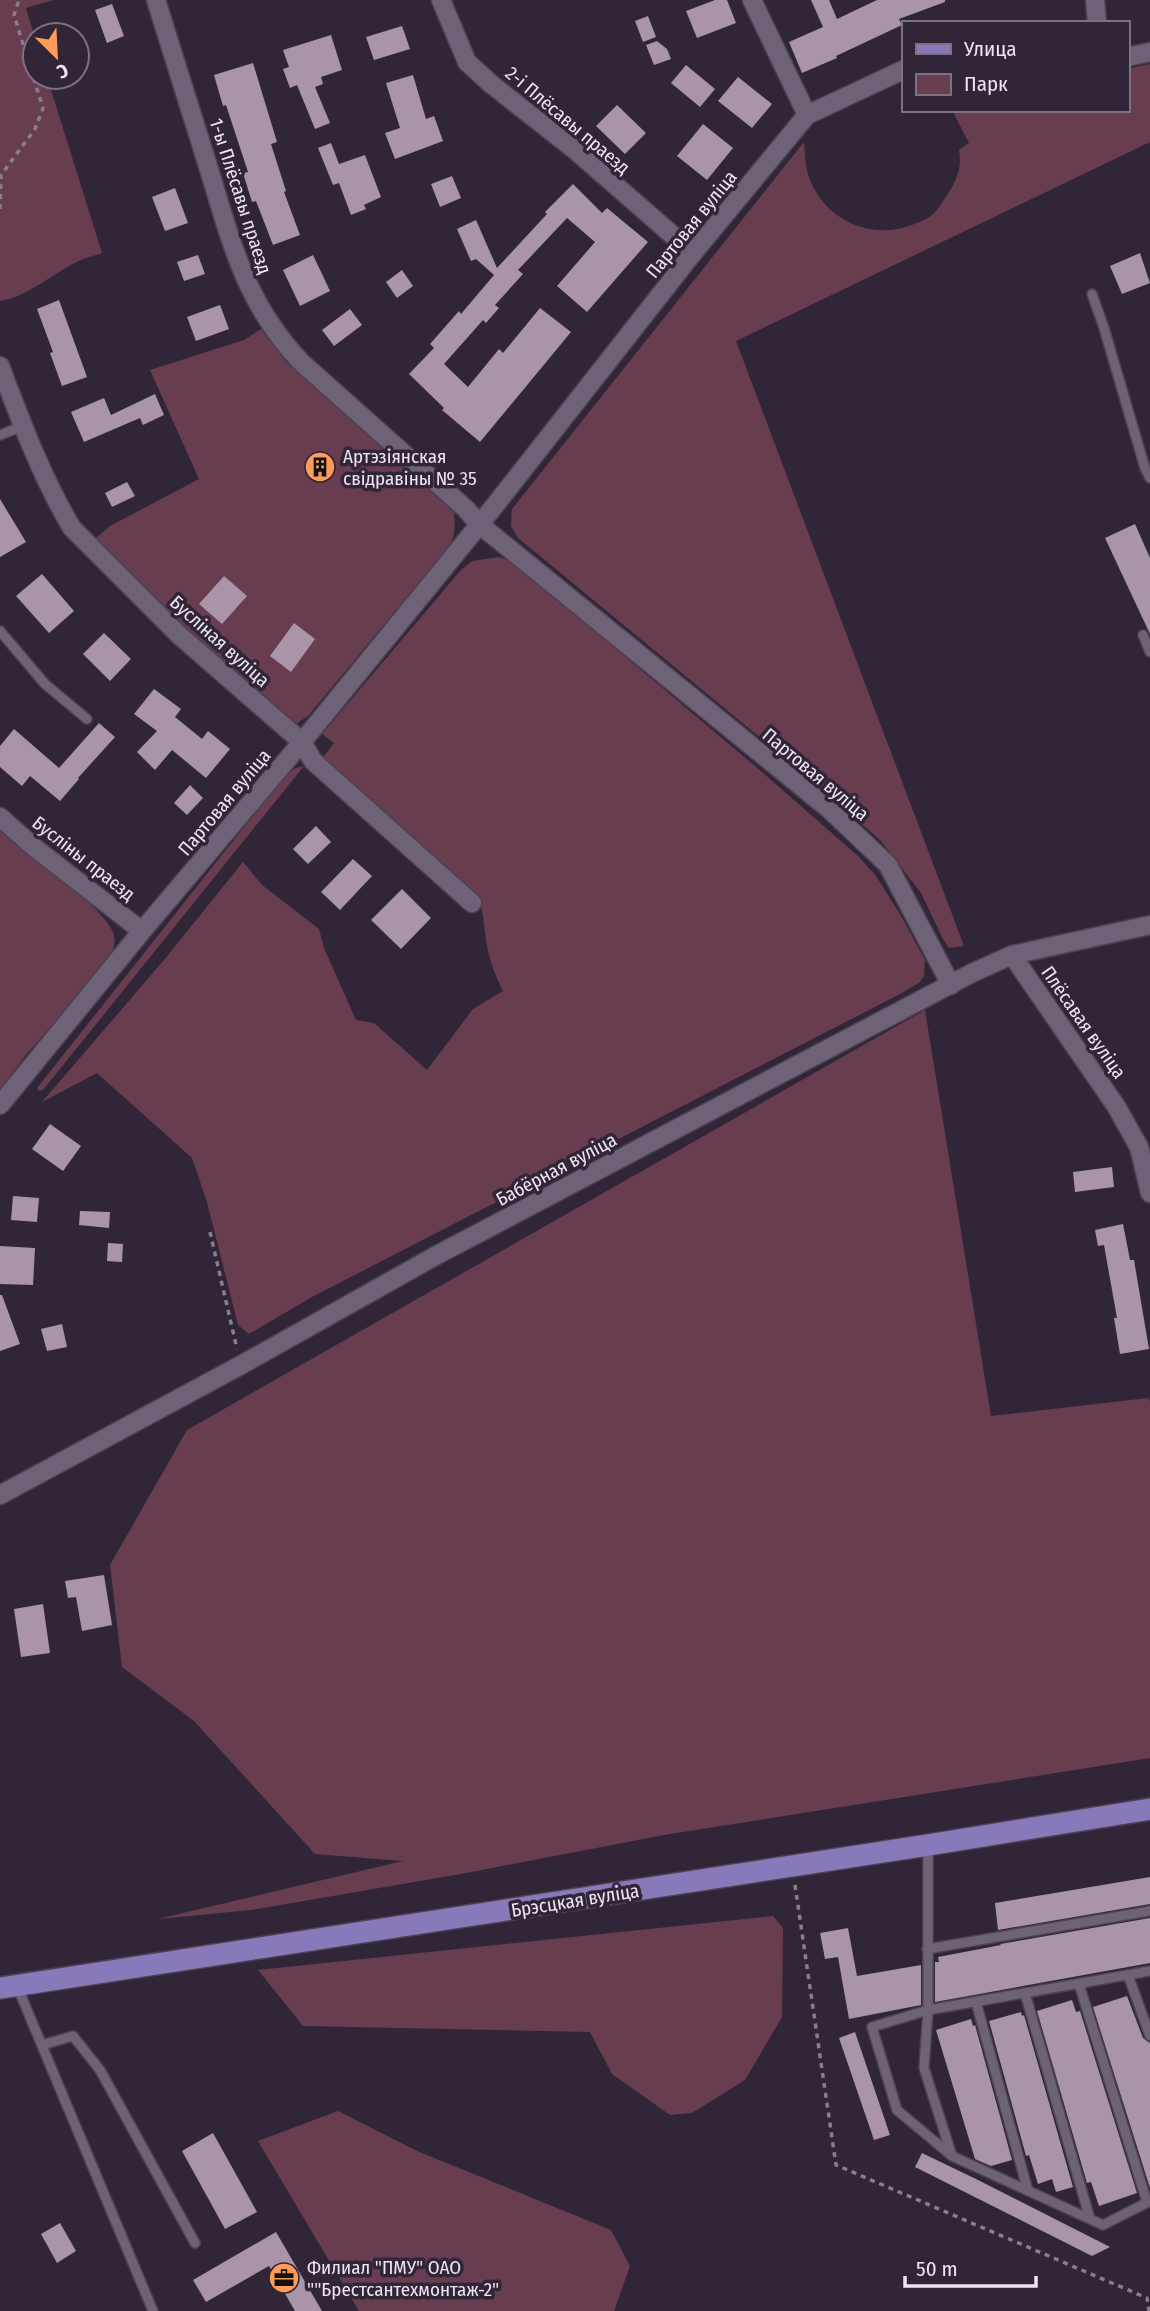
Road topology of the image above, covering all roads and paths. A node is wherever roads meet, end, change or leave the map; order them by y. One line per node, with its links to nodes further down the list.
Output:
1 (19, 0): 11 (path)
2 (156, 0): 18 (street, 1-ы Плёсавы праезд)
3 (440, 0): 12 (street, 2-і Плёсавы праезд)
4 (752, 0): 10 (street)
5 (1095, 0): 6 (street)
6 (1097, 21)
7 (1150, 52): 8 (street)
8 (1129, 57)
9 (902, 70): 10 (street, Партовая вуліца)
10 (807, 115): 12 (street, Партовая вуліца)
11 (0, 209)
12 (693, 253): 18 (street, Партовая вуліца)
13 (1092, 294): 17 (lane)
14 (0, 366): 15 (street, Бусліная вуліца)
15 (23, 426): 16 (lane); 23 (street, Бусліная вуліца)
16 (0, 435)
17 (1150, 478)
18 (479, 524): 23 (street, Партовая вуліца); 29 (street, Партовая вуліца)
19 (0, 631): 22 (lane)
20 (1143, 635): 21 (lane)
21 (1150, 652)
22 (87, 719)
23 (302, 742): 25 (street, Бусліная вуліца); 27 (street, Партовая вуліца)
24 (0, 817): 27 (street, Бусліны праезд)
25 (472, 903)
26 (1150, 925): 28 (street, Бабёрная вуліца)
27 (142, 931): 30 (street, Партовая вуліца)
28 (1012, 955): 29 (street, Бабёрная вуліца); 31 (street, Плёсавая вуліца)
29 (951, 985): 33 (street, Бабёрная вуліца)
30 (0, 1105)
31 (1150, 1193)
32 (210, 1232): 33 (path)
33 (241, 1365): 34 (street, Бабёрная вуліца)
34 (0, 1495)
35 (1150, 1809): 36 (main road, Брэсцкая вуліца)
36 (928, 1845): 38 (lane); 42 (main road, Брэсцкая вуліца)
37 (1150, 1911): 38 (lane)
38 (927, 1949): 45 (lane)
39 (1150, 1971): 40 (lane)
40 (1128, 1975): 41 (lane); 46 (lane)
41 (1079, 1984): 43 (lane); 50 (lane)
42 (9, 1987): 47 (lane)
43 (1024, 1993): 44 (lane); 51 (lane)
44 (976, 2002): 45 (lane); 49 (lane)
45 (929, 2010): 48 (lane); 48 (lane)
46 (1150, 2036)
47 (42, 2045): 52 (lane); 53 (lane)
48 (952, 2156): 49 (lane)
49 (1028, 2191): 51 (lane)
50 (1149, 2202): 51 (lane)
51 (1090, 2219)
52 (195, 2243)
53 (153, 2311)

